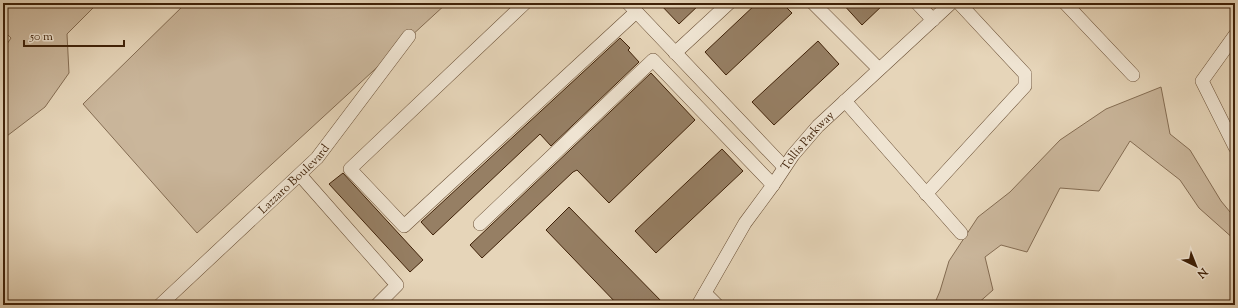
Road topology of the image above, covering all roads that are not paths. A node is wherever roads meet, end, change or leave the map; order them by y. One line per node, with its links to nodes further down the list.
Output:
1 (525, 3): 8 (street)
2 (729, 3): 12 (street)
3 (813, 3): 13 (street)
4 (917, 3): 9 (street)
5 (951, 3): 9 (street, Tollis Parkway)
6 (959, 3): 20 (street)
7 (1065, 3): 14 (street)
8 (632, 7): 12 (street)
9 (933, 20): 13 (street, Tollis Parkway)
10 (1235, 35): 16 (street)
11 (410, 36): 18 (street, Lazzaro Boulevard)
12 (675, 53): 17 (street)
13 (879, 69): 15 (street, Tollis Parkway)
14 (1133, 75)
15 (845, 101): 17 (street, Tollis Parkway); 20 (street)
16 (1235, 147)
17 (784, 167): 19 (street, Tollis Parkway)
18 (300, 175): 24 (street, Lazzaro Boulevard); 25 (street)
19 (773, 185): 21 (street); 23 (street, Tollis Parkway)
20 (926, 194): 22 (street)
21 (480, 224)
22 (961, 233)
23 (705, 293): 26 (street, Tollis Parkway); 27 (street)
24 (160, 305)
25 (377, 305)
26 (698, 305)
27 (717, 305)

